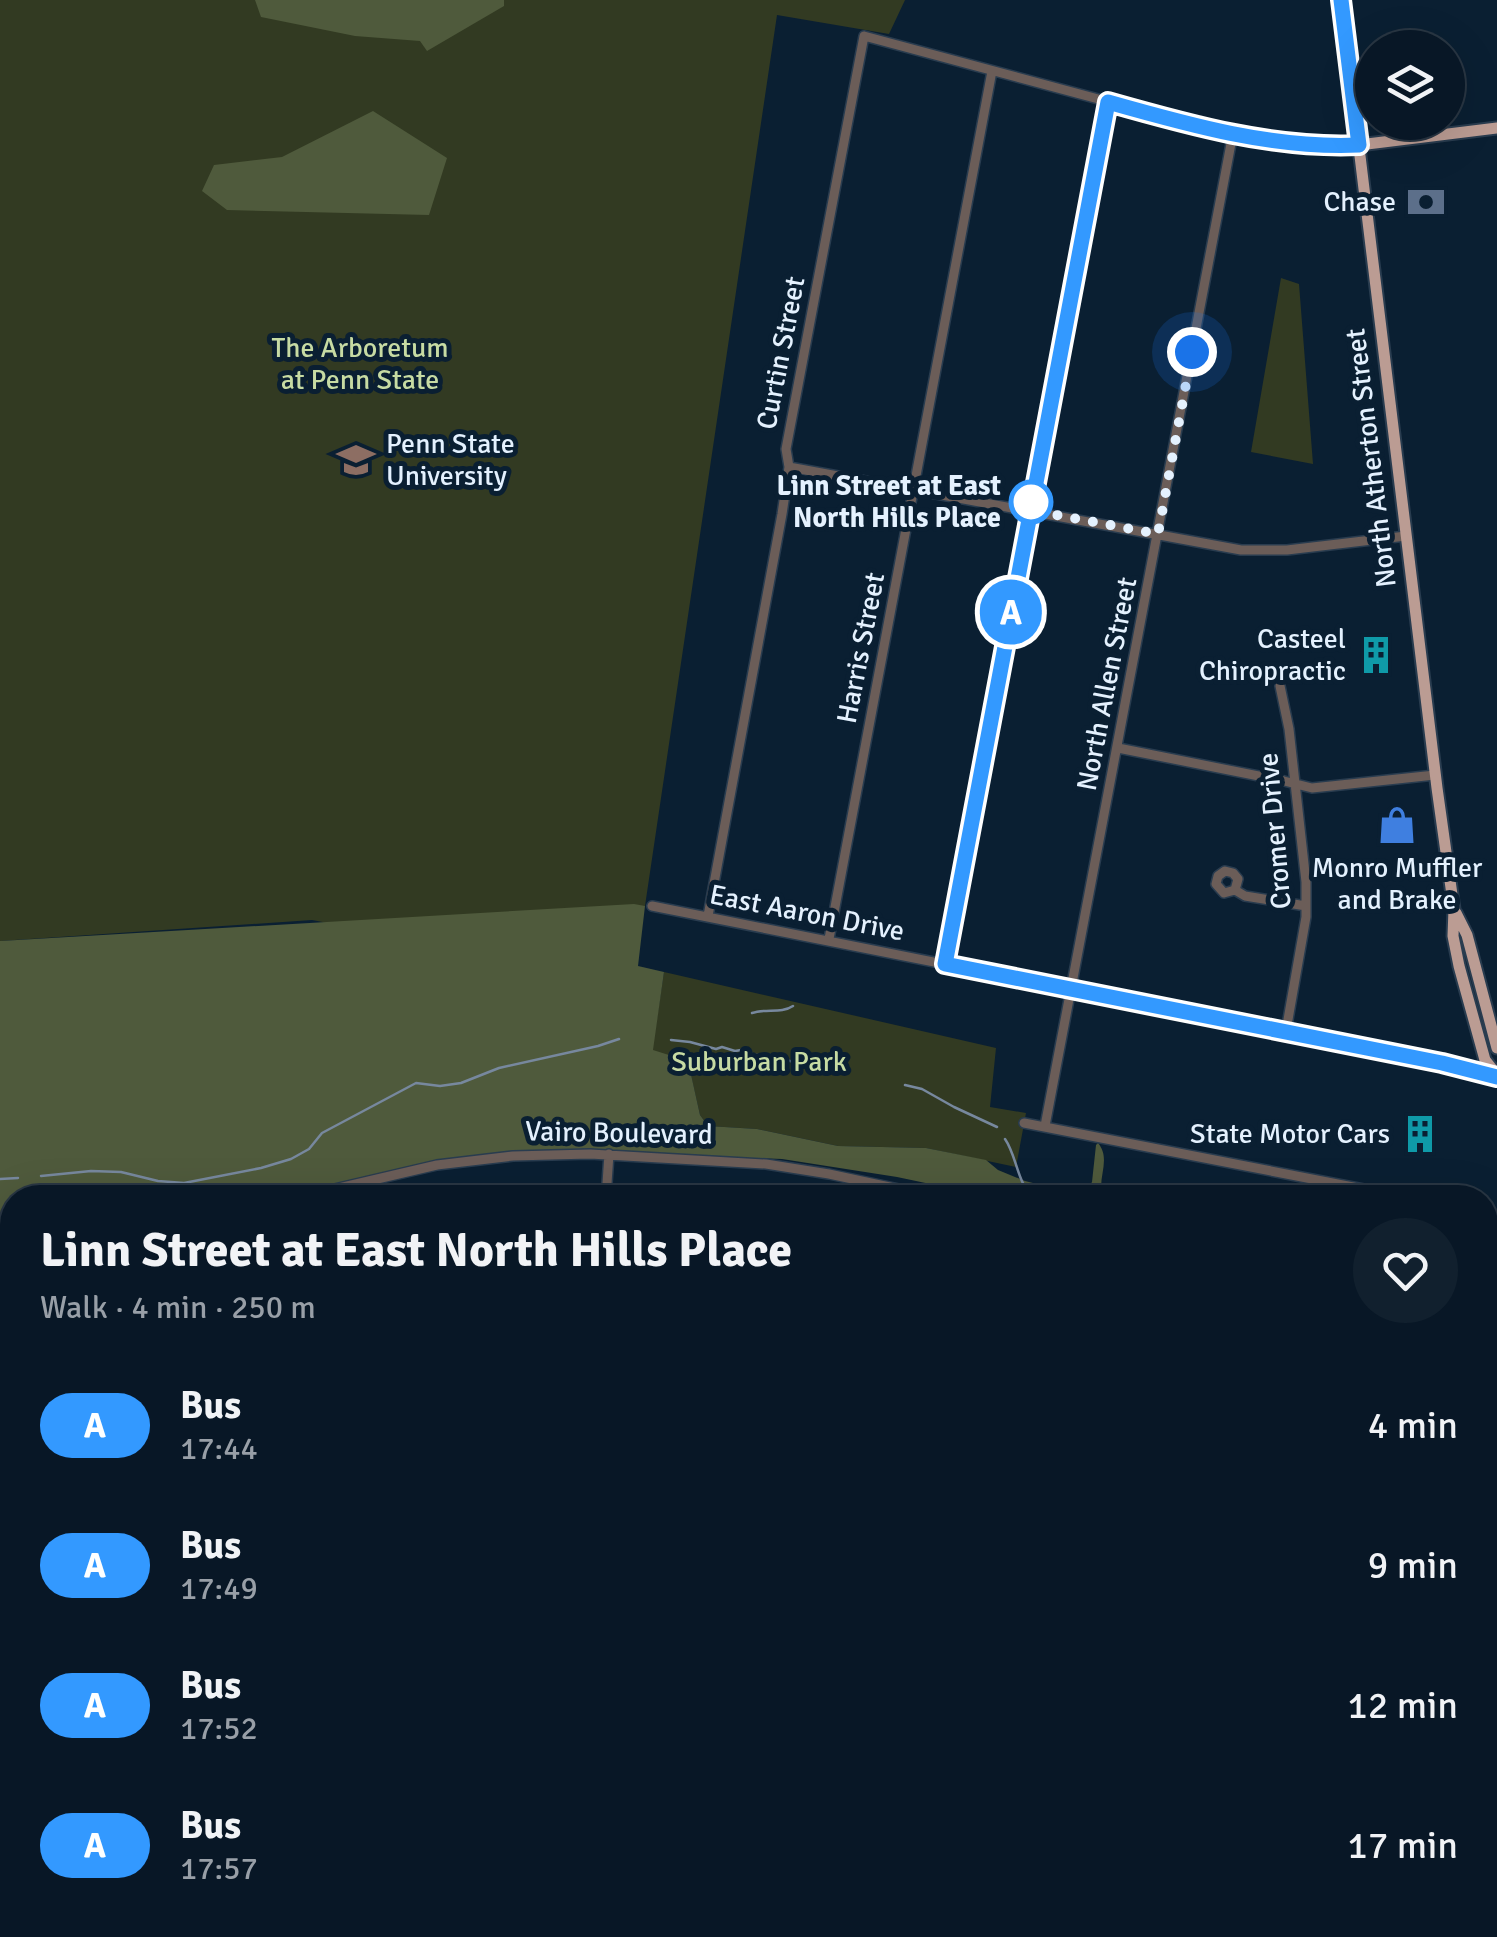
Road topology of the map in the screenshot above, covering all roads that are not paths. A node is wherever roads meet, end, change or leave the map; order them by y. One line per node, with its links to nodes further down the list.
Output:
1 (1341, 0): 6 (main road, North Atherton Street)
2 (992, 70): 3 (street); 7 (street, Curtin Street); 8 (street, Harris Street)
3 (1108, 102): 5 (street); 9 (street)
4 (1497, 128): 6 (main road)
5 (1234, 133): 6 (street); 10 (street, North Allen Street)
6 (1359, 145): 11 (main road, North Atherton Street)
7 (789, 467): 8 (street); 20 (street, Curtin Street)
8 (914, 489): 9 (street); 21 (street, Harris Street)
9 (1030, 510): 10 (street); 22 (street)
10 (1158, 534): 11 (street); 13 (street, North Allen Street)
11 (1406, 536): 14 (main road, North Atherton Street)
12 (1280, 686): 15 (street, Cromer Drive)
13 (1118, 748): 15 (street); 23 (street, North Allen Street)
14 (1435, 775): 15 (street); 19 (main road, North Atherton Street)
15 (1294, 785): 18 (street, Cromer Drive)
16 (1235, 890): 18 (street)
17 (652, 906): 20 (street, East Aaron Drive)
18 (1306, 906): 24 (street, Cromer Drive)
19 (1454, 909): 25 (main road, North Atherton Street); 26 (main road, North Atherton Street)
20 (708, 916): 21 (street, East Aaron Drive)
21 (829, 940): 22 (street, East Aaron Drive)
22 (945, 964): 23 (street, East Aaron Drive)
23 (1072, 989): 24 (street, East Aaron Drive); 28 (street, North Allen Street)
24 (1286, 1032): 26 (street, East Aaron Drive)
25 (1497, 1048)
26 (1497, 1076)
27 (1024, 1123): 28 (street)
28 (1045, 1126): 33 (street)
29 (609, 1154): 30 (street, Vairo Boulevard); 31 (street); 32 (street, Vairo Boulevard)
30 (349, 1185)
31 (607, 1185)
32 (880, 1185)
33 (1344, 1185)

